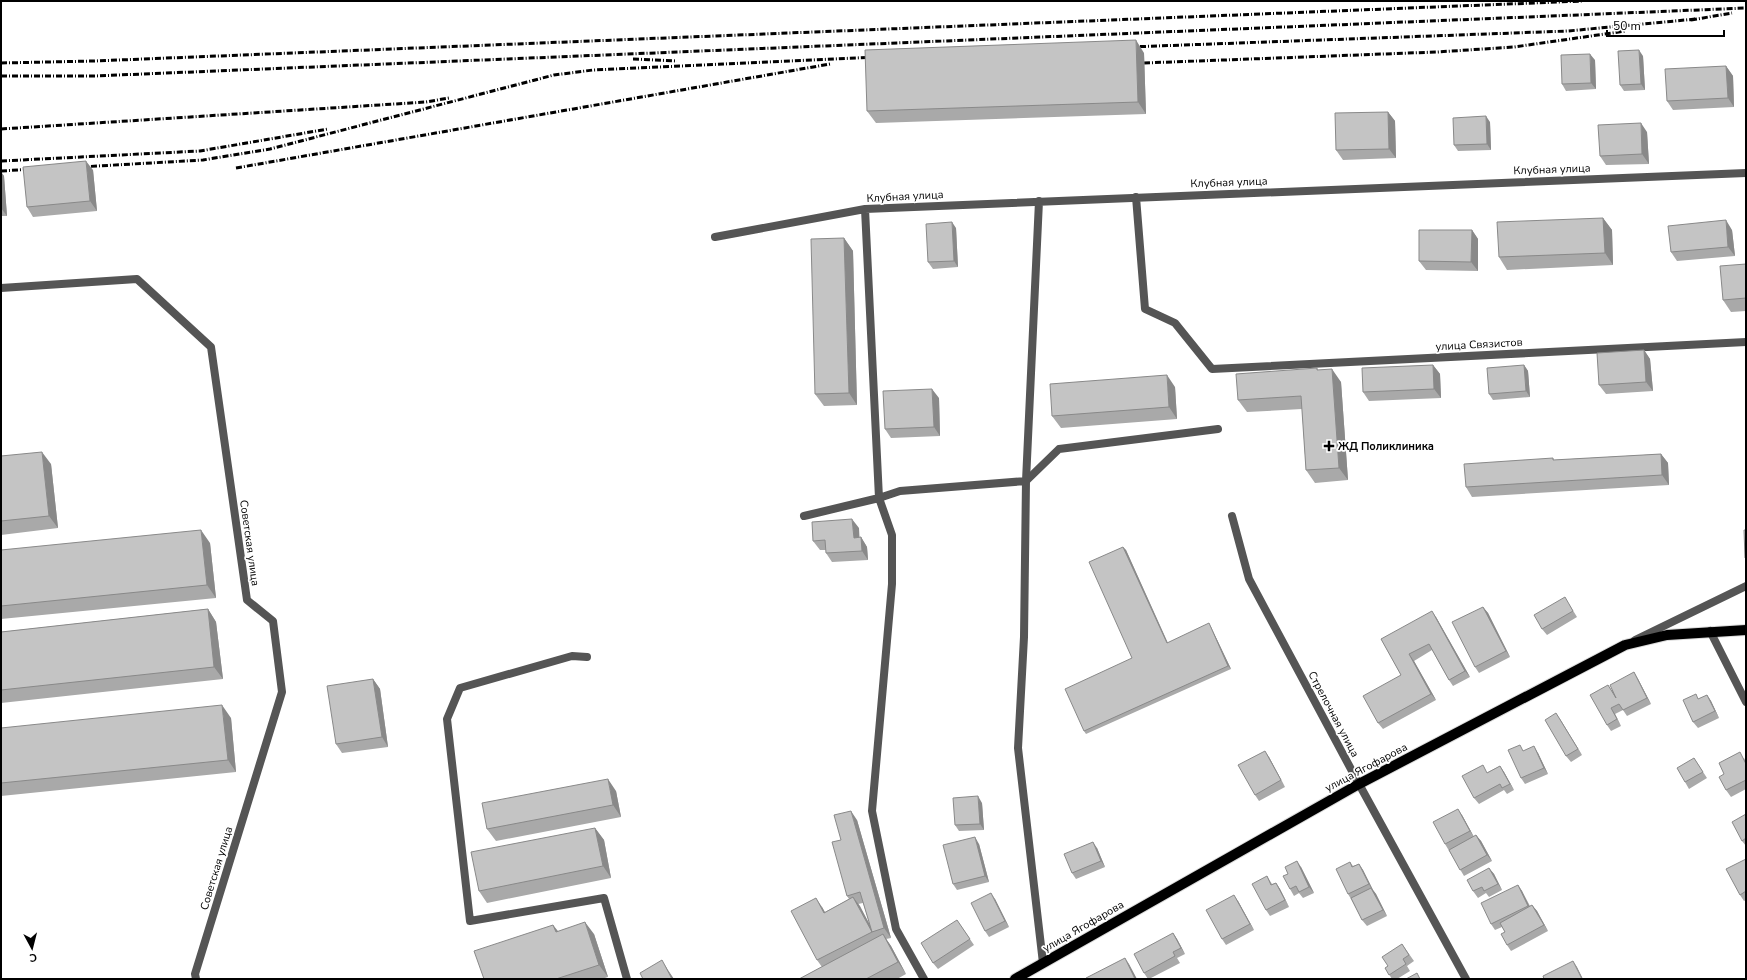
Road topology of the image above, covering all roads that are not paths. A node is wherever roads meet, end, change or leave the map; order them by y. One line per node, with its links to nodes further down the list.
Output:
1 (1746, 173): 2 (street, Клубная улица)
2 (1136, 197): 3 (street, Клубная улица); 7 (street, улица Связистов)
3 (1039, 201): 4 (street, Клубная улица); 9 (street)
4 (865, 209): 5 (street, Клубная улица); 10 (street)
5 (715, 237)
6 (1, 288): 22 (street, Советская улица)
7 (1746, 342)
8 (1218, 429): 9 (street)
9 (1026, 481): 10 (street); 20 (street)
10 (879, 498): 11 (street); 24 (street)
11 (804, 516)
12 (1232, 516): 19 (street, Стрелочная улица)
13 (1746, 586): 16 (street)
14 (1746, 630): 15 (main road, улица Ягофарова)
15 (1710, 631): 16 (main road, улица Ягофарова); 18 (street)
16 (1625, 644): 19 (main road, улица Ягофарова)
17 (587, 657): 23 (street)
18 (1746, 702)
19 (1359, 784): 20 (main road, улица Ягофарова); 25 (street, Стрелочная улица)
20 (1043, 963): 21 (main road, улица Ягофарова)
21 (1020, 978)
22 (196, 979)
23 (627, 979)
24 (924, 979)
25 (1466, 979)

